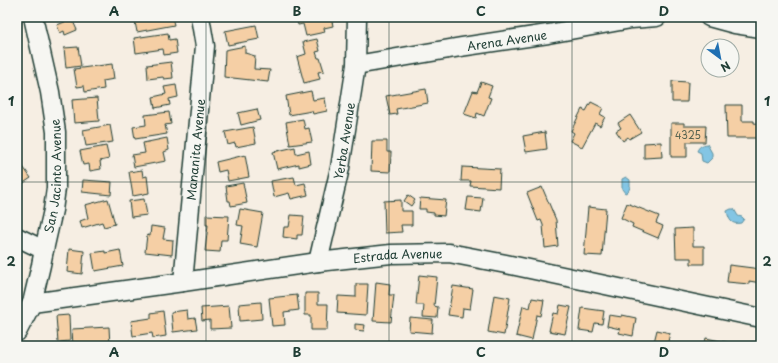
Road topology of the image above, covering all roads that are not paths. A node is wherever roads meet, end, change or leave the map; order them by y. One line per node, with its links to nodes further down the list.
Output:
1 (33, 17): 9 (street, San Jacinto Avenue)
2 (200, 17): 11 (street, Mananita Avenue)
3 (357, 17): 7 (street, Yerba Avenue)
4 (657, 17): 7 (street, Arena Avenue)
5 (709, 17): 6 (street)
6 (761, 28)
7 (356, 65): 10 (street, Yerba Avenue)
8 (17, 237): 9 (street)
9 (44, 250): 12 (street, San Jacinto Avenue)
10 (318, 262): 11 (street, Estrada Avenue); 13 (street, Estrada Avenue)
11 (183, 282): 12 (street, Estrada Avenue)
12 (32, 303): 14 (street, San Jacinto Avenue)
13 (761, 318)
14 (17, 332)

